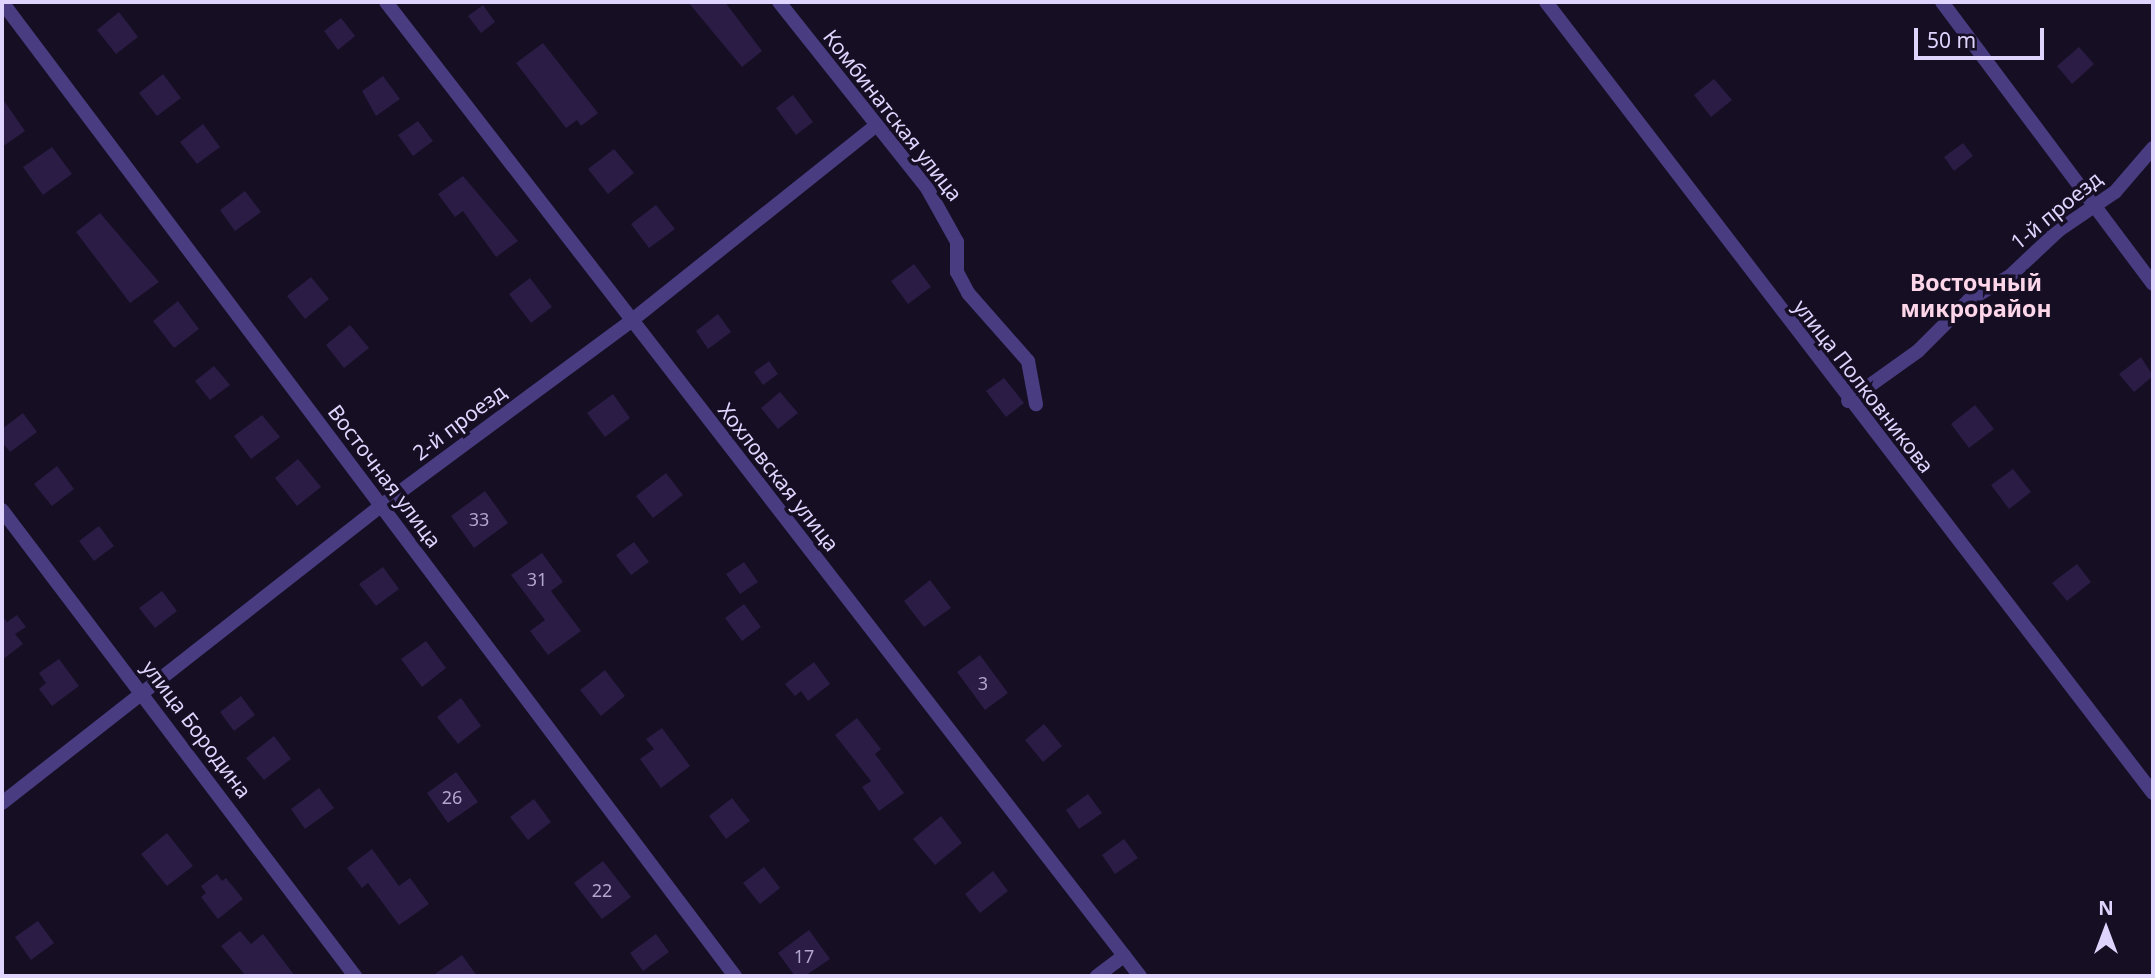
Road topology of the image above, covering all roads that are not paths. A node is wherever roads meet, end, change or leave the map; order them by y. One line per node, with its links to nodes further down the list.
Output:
1 (2, 2): 13 (street, Восточная улица)
2 (386, 2): 10 (street, Хохловская улица)
3 (779, 2): 6 (street, Комбинатская улица)
4 (1546, 2): 11 (street, улица Полковникова)
5 (1942, 2): 8 (street)
6 (876, 125): 10 (street, 2-й проезд); 12 (street, Комбинатская улица)
7 (2153, 148): 8 (street, 1-й проезд)
8 (2096, 205): 9 (street); 11 (street, 1-й проезд)
9 (2153, 284)
10 (631, 321): 13 (street, 2-й проезд); 18 (street, Хохловская улица)
11 (1848, 401): 16 (street, улица Полковникова)
12 (1036, 404)
13 (381, 506): 15 (street, 2-й проезд); 20 (street, Восточная улица)
14 (2, 510): 15 (street, улица Бородина)
15 (146, 694): 17 (street, 2-й проезд); 19 (street, улица Бородина)
16 (2153, 793)
17 (2, 803)
18 (1124, 956): 21 (street); 22 (street, Хохловская улица)
19 (355, 976)
20 (735, 976)
21 (1097, 976)
22 (1140, 976)

